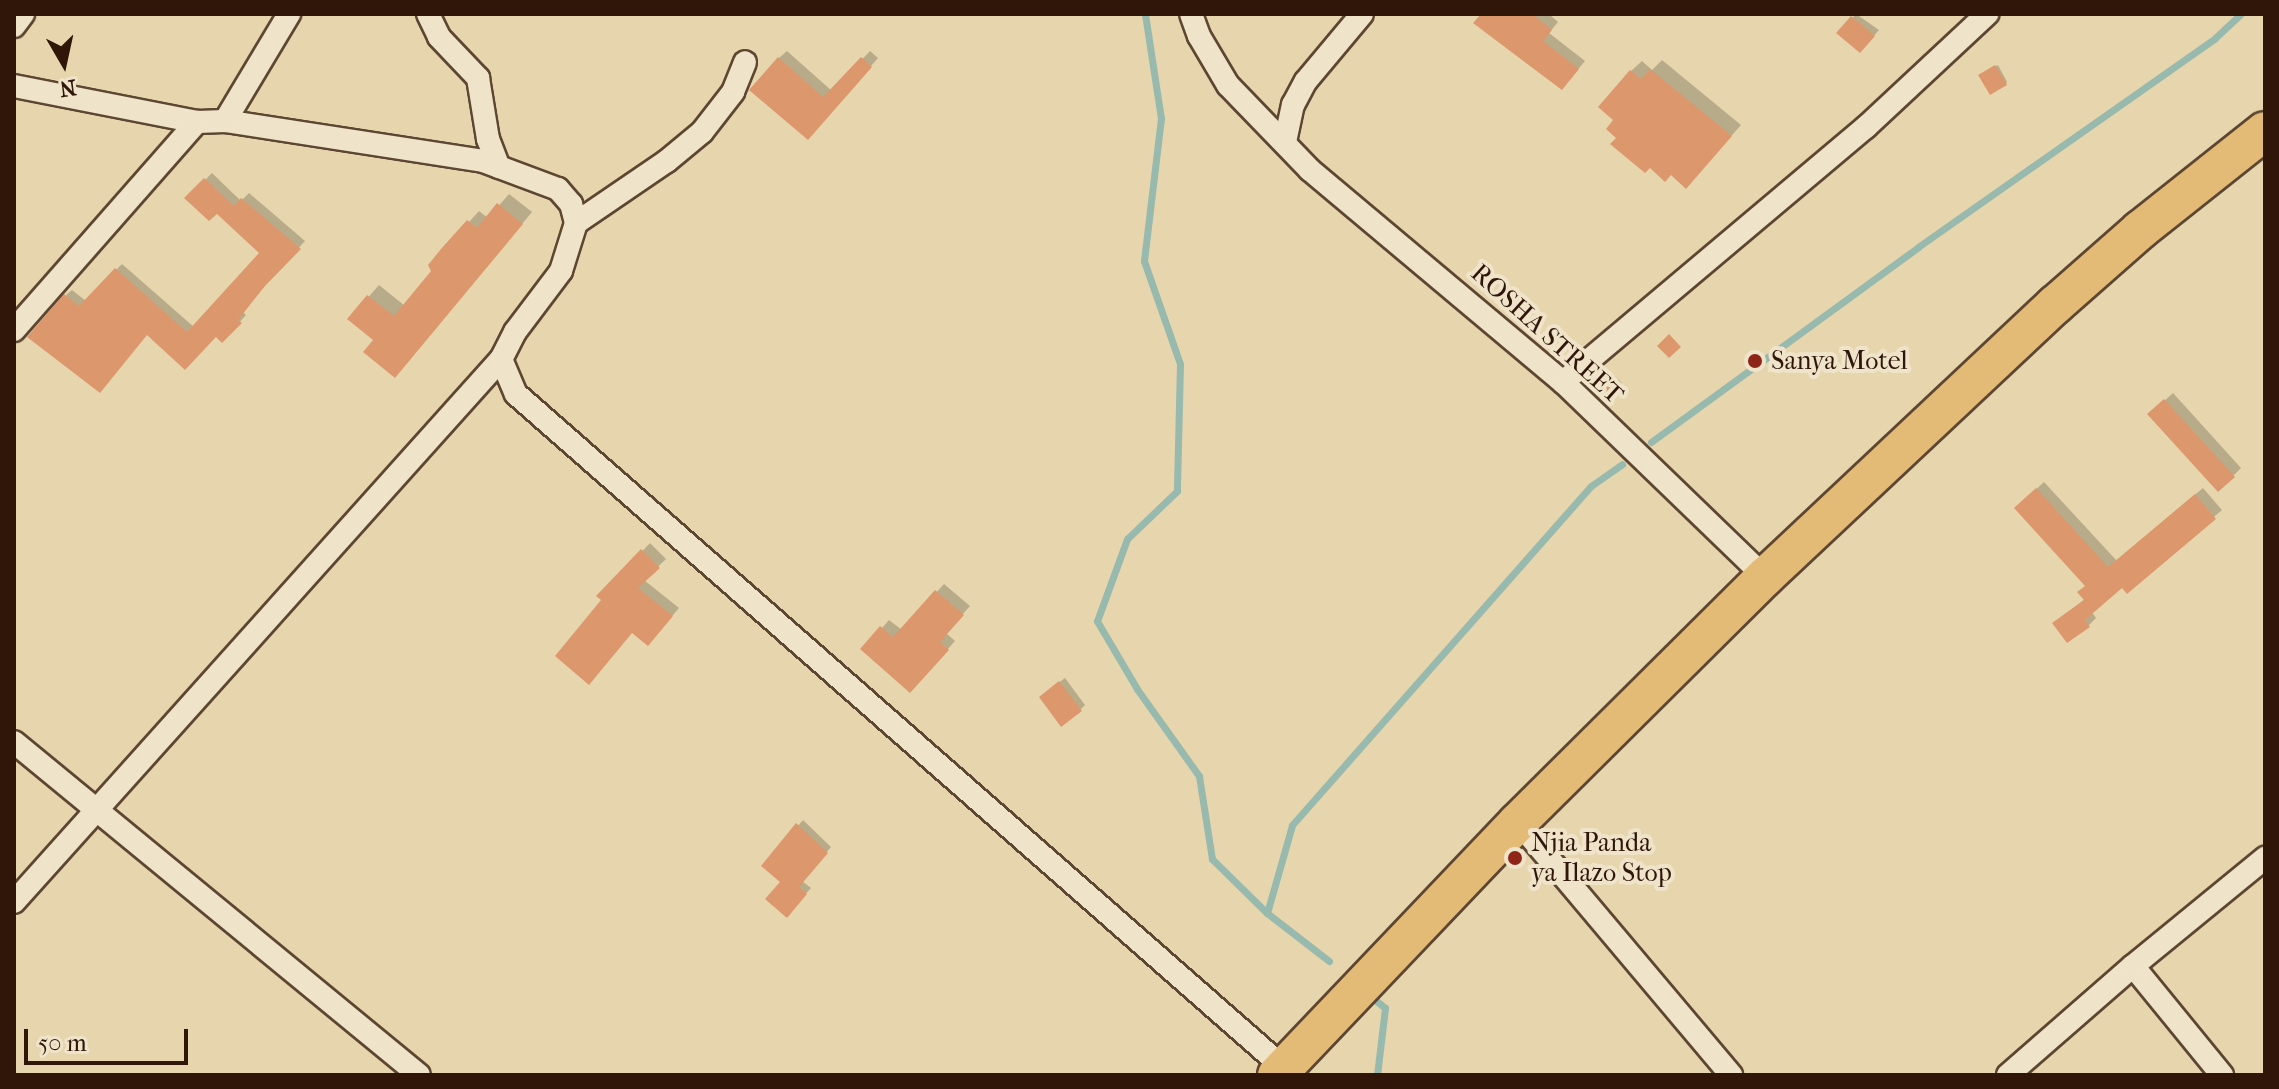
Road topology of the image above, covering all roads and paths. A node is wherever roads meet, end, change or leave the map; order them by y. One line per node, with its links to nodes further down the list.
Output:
1 (23, 14): 7 (street)
2 (289, 14): 10 (street)
3 (428, 14): 14 (street)
4 (1191, 14): 13 (street, ROSHA STREET)
5 (1362, 14): 13 (street)
6 (1987, 14): 18 (street)
7 (14, 26)
8 (745, 62): 15 (street)
9 (14, 86): 11 (street)
10 (225, 121): 11 (street); 14 (street)
11 (197, 122): 16 (street)
12 (2265, 131): 19 (highway)
13 (1285, 142): 18 (street, ROSHA STREET)
14 (499, 167): 15 (street)
15 (576, 223): 17 (street)
16 (14, 330)
17 (501, 359): 21 (street); 26 (street)
18 (1563, 382): 19 (street, ROSHA STREET)
19 (1765, 577): 22 (highway)
20 (14, 742): 21 (street)
21 (97, 809): 24 (street); 27 (street)
22 (1518, 822): 26 (highway); 28 (street)
23 (2265, 858): 25 (street)
24 (14, 902)
25 (2133, 966): 29 (street); 30 (street)
26 (1280, 1071)
27 (419, 1075)
28 (1731, 1075)
29 (2008, 1075)
30 (2222, 1075)

